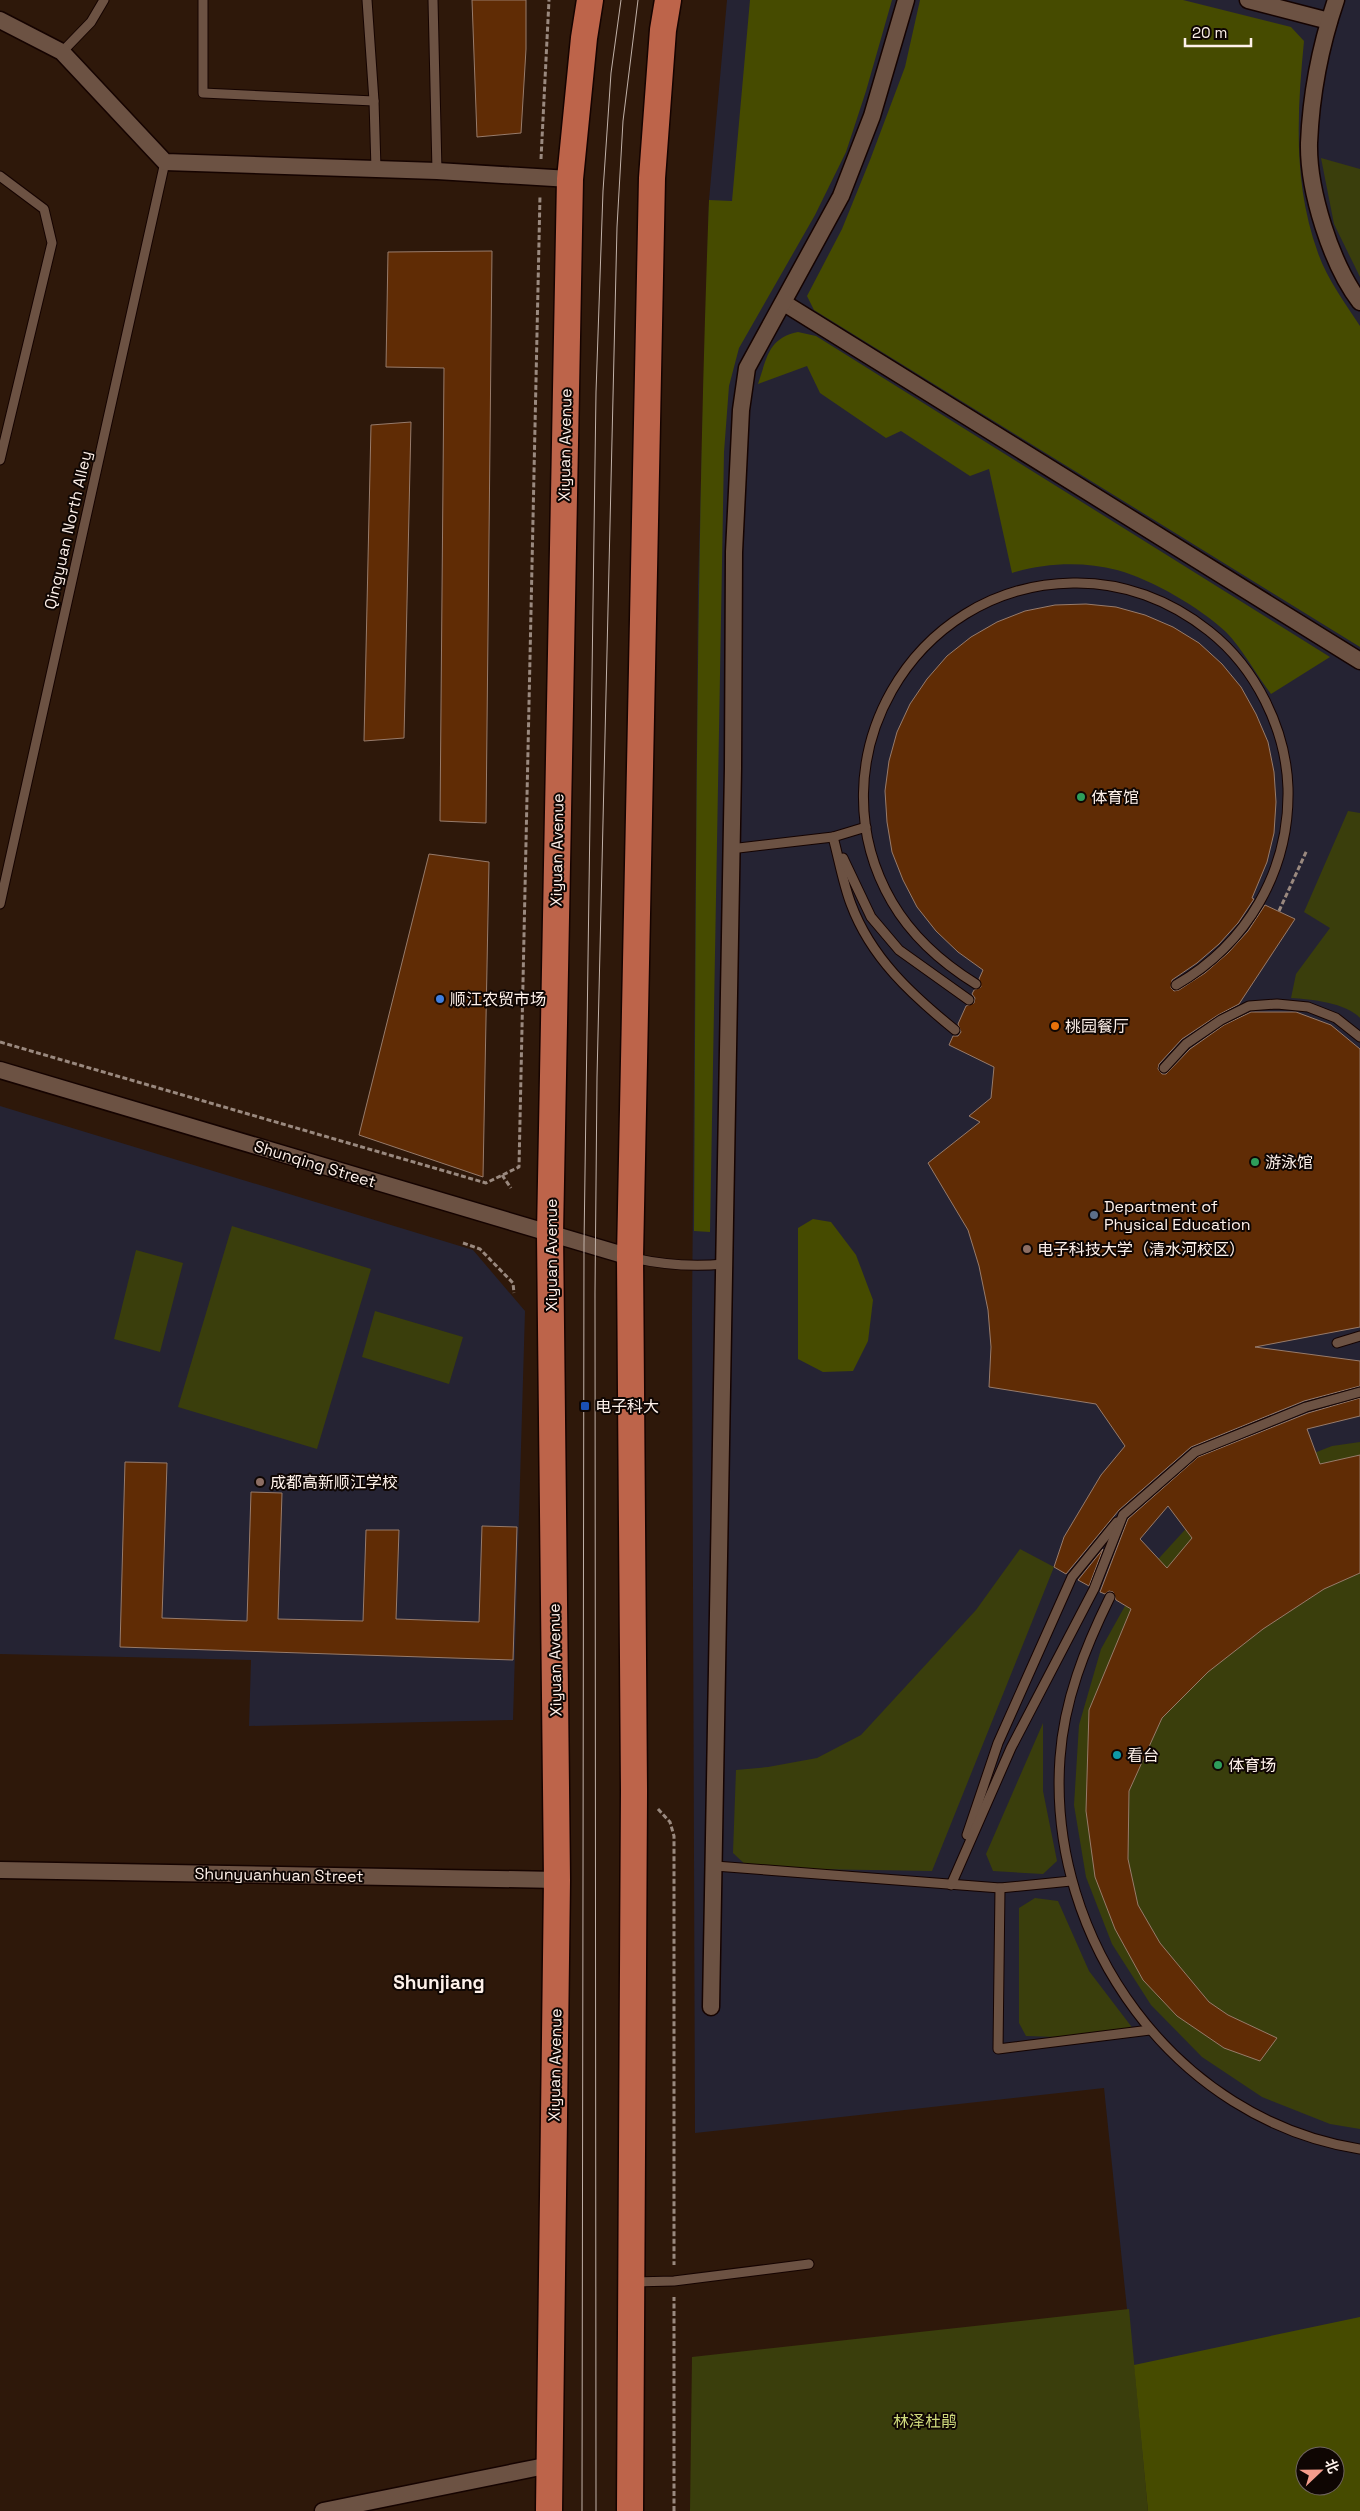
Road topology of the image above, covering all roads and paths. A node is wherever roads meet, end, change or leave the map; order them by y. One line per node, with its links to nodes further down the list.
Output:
1 (104, 0): 13 (lane)
2 (203, 0): 14 (lane)
3 (367, 0): 14 (lane)
4 (433, 0): 17 (lane)
5 (549, 0): 19 (path)
6 (590, 0): 20 (main road, Xiyuan Avenue)
7 (668, 0): 43 (main road)
8 (906, 0): 22 (street)
9 (1248, 0): 12 (street)
10 (1336, 0): 12 (street)
11 (0, 20): 13 (street)
12 (1329, 21): 21 (street)
13 (62, 52): 15 (street)
14 (374, 101): 16 (lane)
15 (165, 162): 16 (street); 29 (lane, Qingyuan North Alley)
16 (376, 169): 17 (street)
17 (437, 171): 19 (street)
18 (0, 176): 23 (lane)
19 (540, 177): 20 (street); 39 (path)
20 (570, 178): 41 (main road, Xiyuan Avenue)
21 (1360, 302)
22 (784, 303): 24 (street); 27 (street)
23 (0, 460)
24 (1360, 661)
25 (866, 827): 26 (lane); 31 (lane); 32 (lane)
26 (833, 837): 27 (lane); 33 (lane); 34 (lane)
27 (730, 849): 44 (street)
28 (1306, 850): 30 (path)
29 (0, 904)
30 (1279, 911)
31 (976, 984)
32 (1176, 985)
33 (969, 1000)
34 (955, 1030)
35 (1360, 1037): 37 (lane)
36 (0, 1042): 39 (path)
37 (1164, 1068)
38 (0, 1070): 41 (street, Shunqing Street)
39 (502, 1175): 40 (path)
40 (511, 1188)
41 (550, 1234): 43 (street, Shunqing Street); 54 (main road, Xiyuan Avenue)
42 (463, 1243): 45 (path)
43 (630, 1257): 44 (lane); 51 (main road)
44 (724, 1264): 52 (street)
45 (514, 1293)
46 (1360, 1336): 47 (lane)
47 (1338, 1343)
48 (1360, 1392): 49 (lane)
49 (1123, 1515): 56 (lane); 56 (lane)
50 (1110, 1597): 55 (lane)
51 (634, 1791): 62 (path); 63 (main road)
52 (714, 1866): 56 (lane); 58 (street)
53 (0, 1870): 54 (street, Shunyuanhuan Street)
54 (557, 1880): 64 (main road, Xiyuan Avenue)
55 (1071, 1881): 57 (lane); 59 (lane)
56 (950, 1885): 57 (lane)
57 (1000, 1888): 59 (lane)
58 (711, 2007)
59 (1150, 2030): 60 (lane)
60 (1360, 2149)
61 (810, 2264): 62 (lane)
62 (674, 2281): 63 (lane); 68 (path)
63 (633, 2282): 67 (main road)
64 (550, 2465): 65 (street); 66 (main road, Xiyuan Avenue)
65 (323, 2511)
66 (549, 2511)
67 (630, 2511)
68 (674, 2511)

